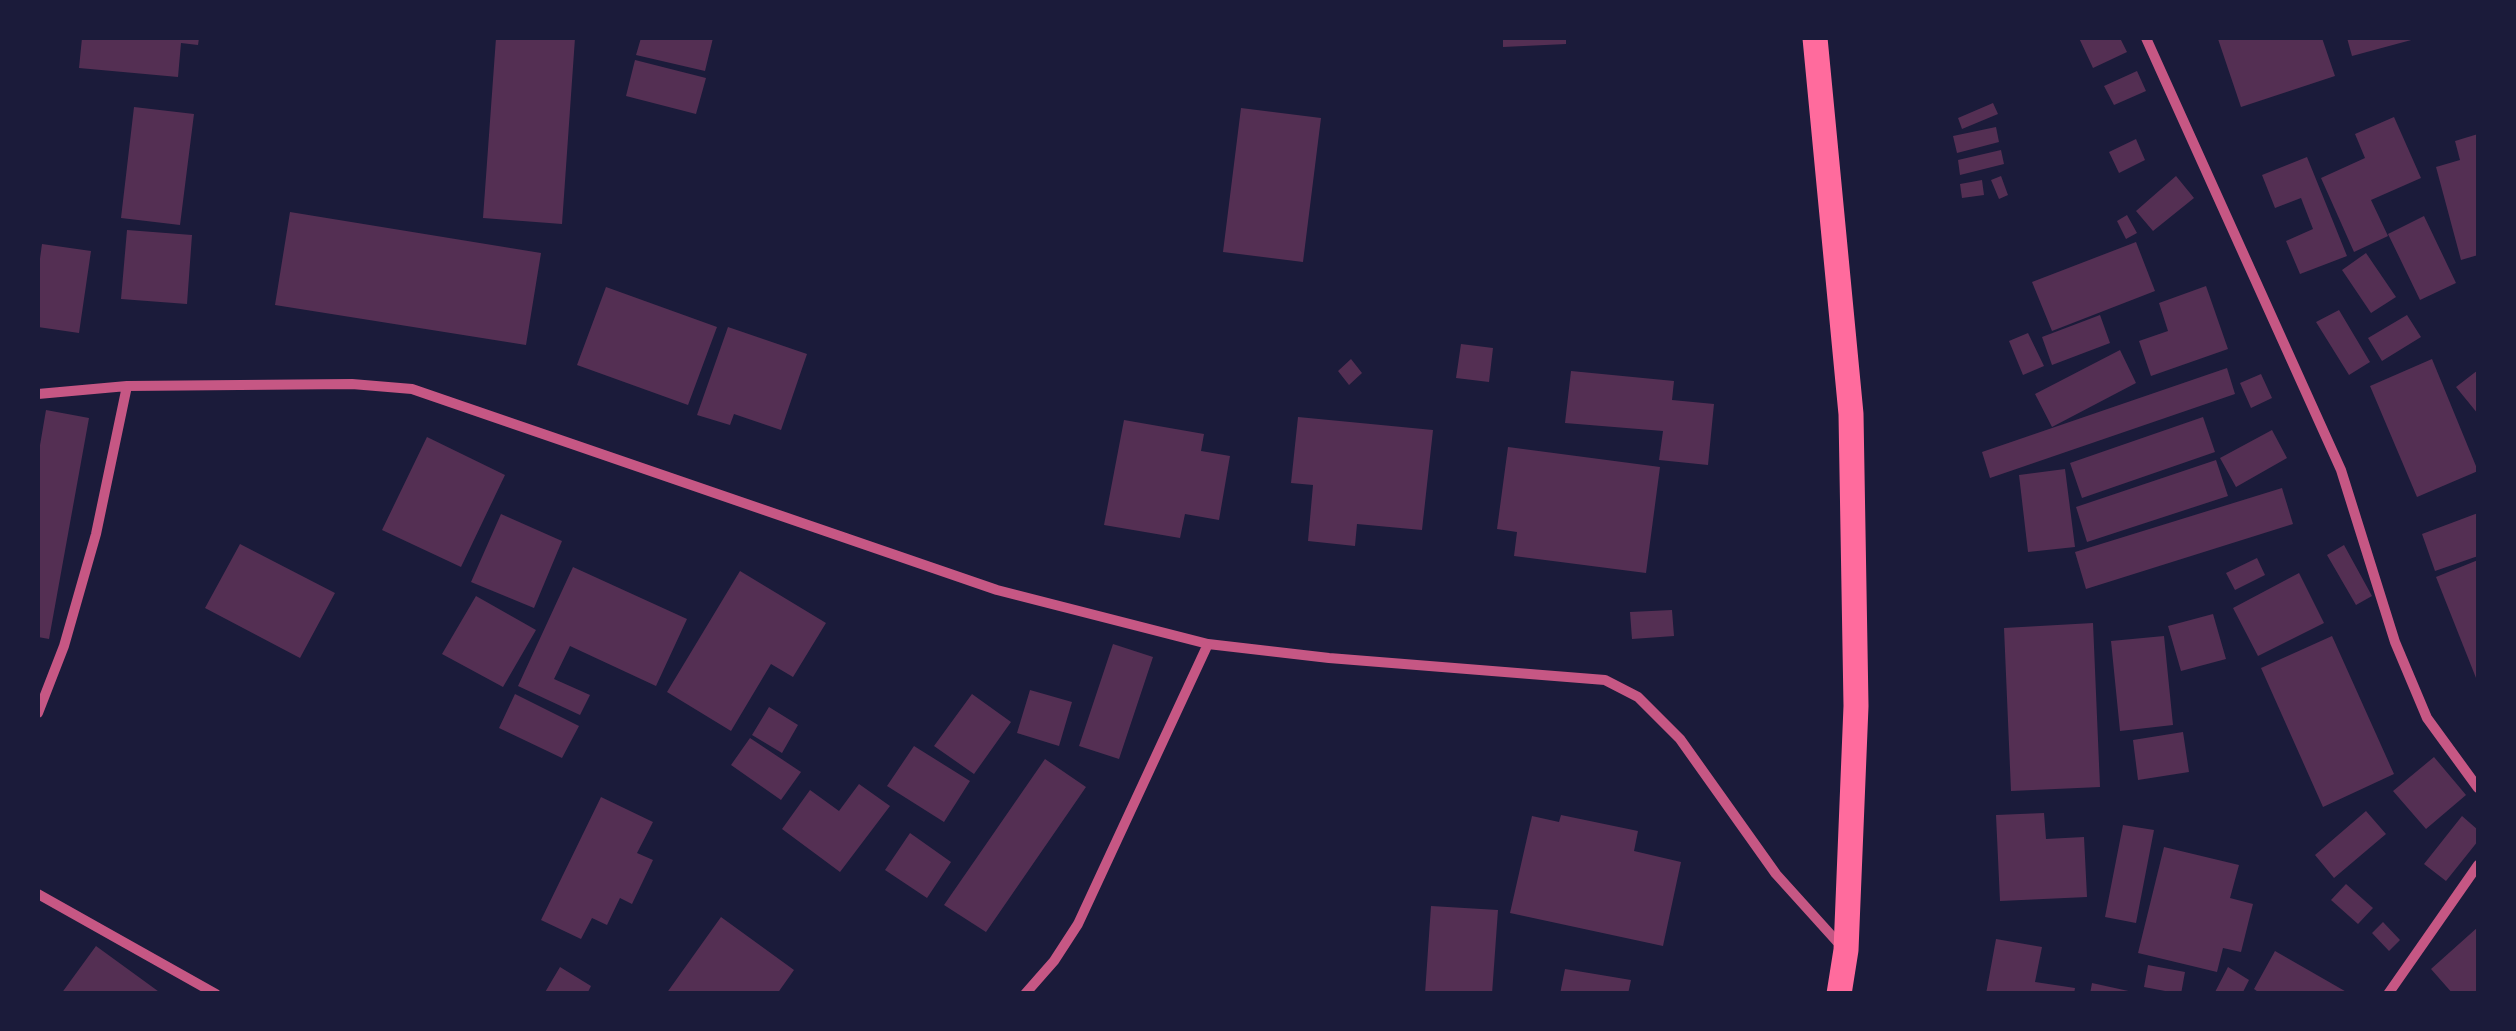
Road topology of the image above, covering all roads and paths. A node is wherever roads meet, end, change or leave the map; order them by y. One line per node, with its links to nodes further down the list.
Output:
1 (1815, 38): 10 (main road)
2 (2146, 38): 7 (street)
3 (127, 386): 4 (street); 5 (street); 6 (street)
4 (38, 394)
5 (1208, 644): 10 (street); 12 (street)
6 (38, 713)
7 (2478, 788)
8 (2478, 865): 14 (street)
9 (38, 894): 11 (street)
10 (1846, 950): 13 (main road)
11 (216, 994)
12 (1024, 994)
13 (1839, 994)
14 (2388, 994)

